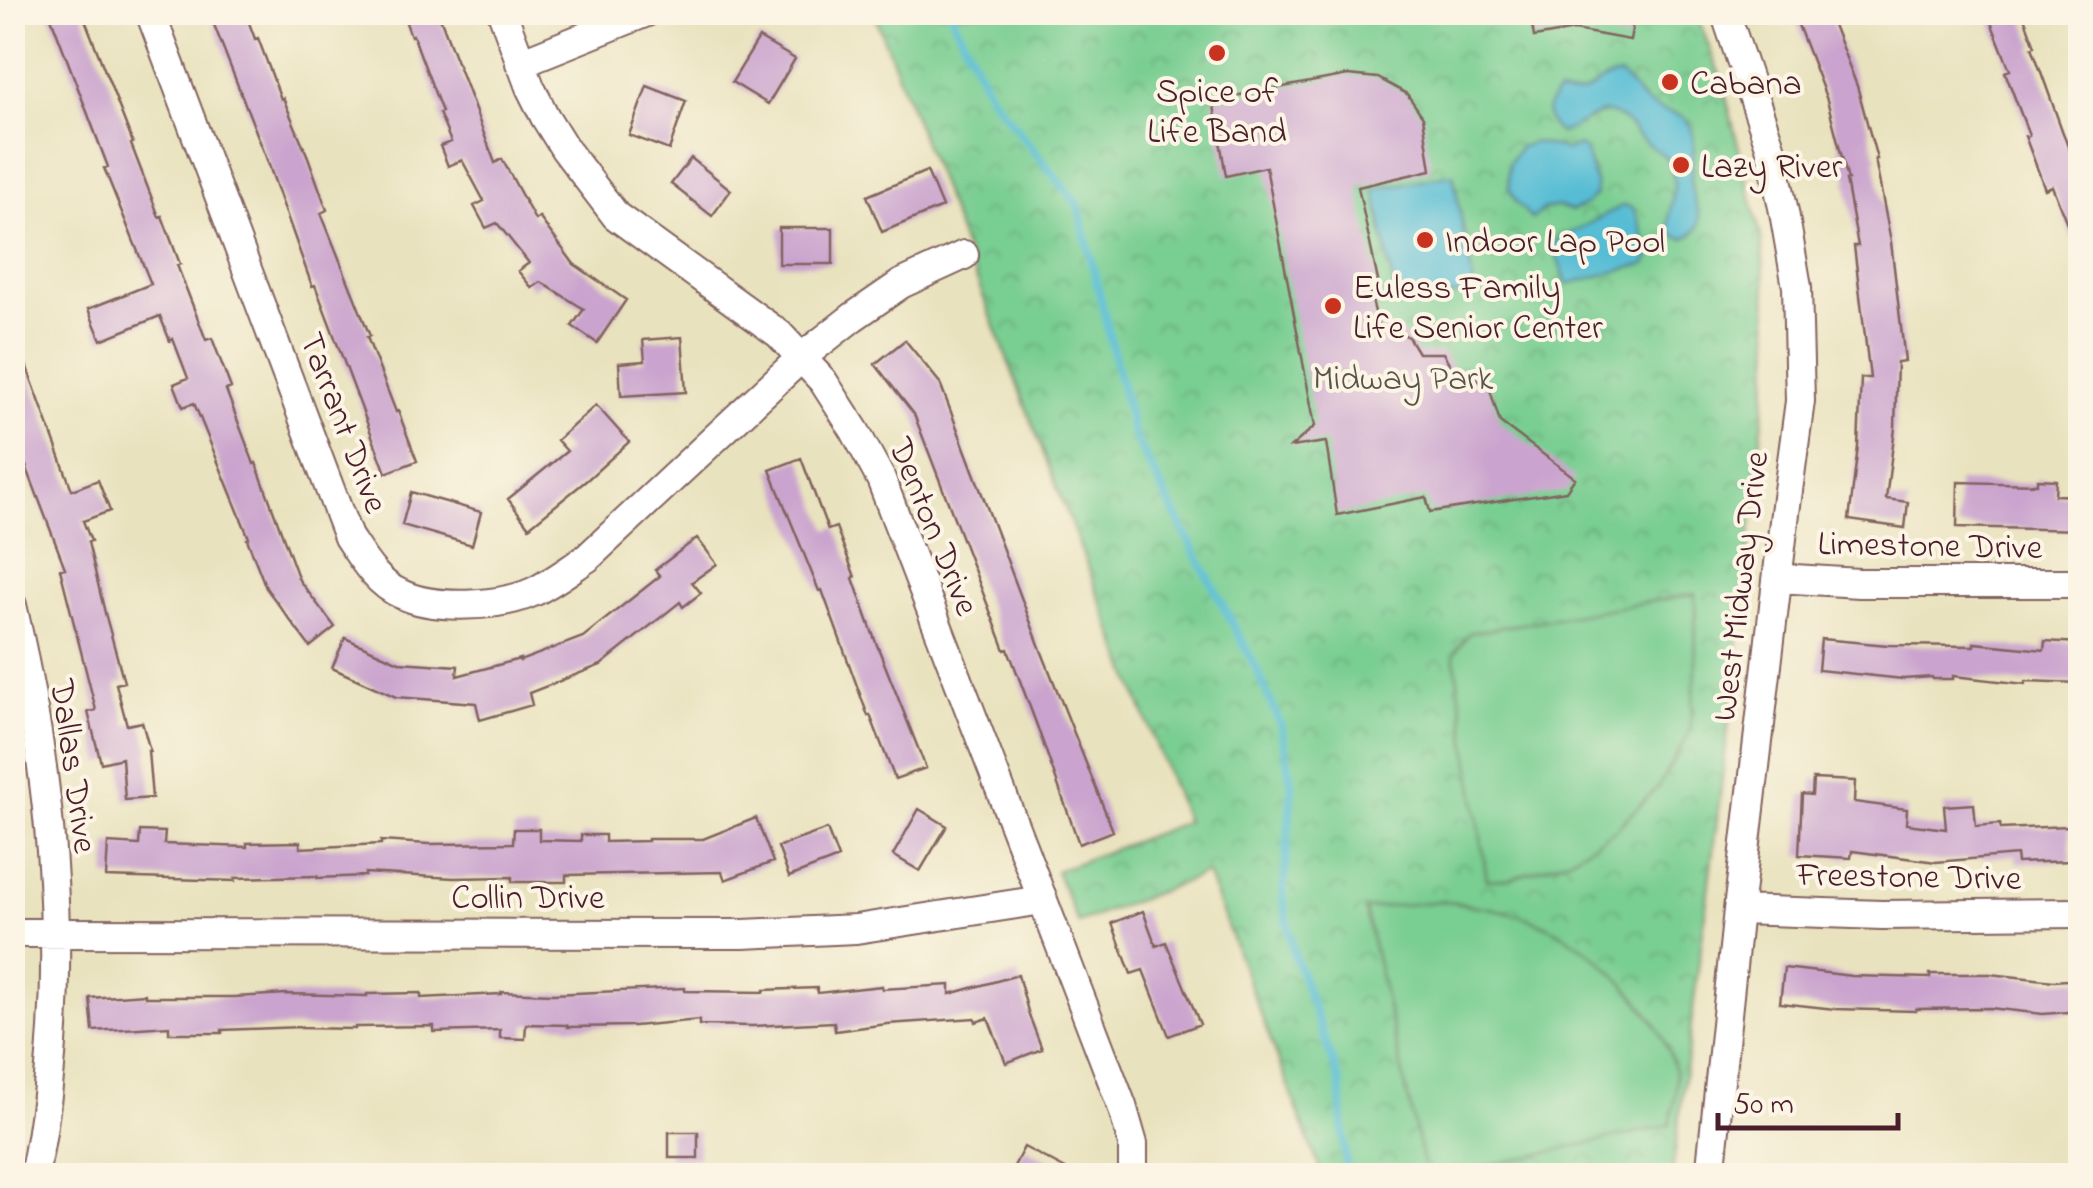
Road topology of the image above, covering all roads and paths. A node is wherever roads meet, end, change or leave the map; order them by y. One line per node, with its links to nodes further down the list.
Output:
1 (150, 12): 7 (street, Tarrant Drive)
2 (502, 12): 5 (street, Denton Drive)
3 (647, 12): 5 (street)
4 (1725, 12): 8 (street, West Midway Drive)
5 (520, 63): 7 (street, Denton Drive)
6 (964, 256): 7 (street, Tarrant Drive)
7 (802, 357): 11 (street, Denton Drive)
8 (1778, 578): 9 (street, Limestone Drive); 12 (street, West Midway Drive)
9 (2080, 583)
10 (12, 606): 14 (street, Dallas Drive)
11 (1042, 900): 14 (street, Collin Drive); 17 (street, Denton Drive)
12 (1738, 910): 13 (street, Freestone Drive); 18 (street, West Midway Drive)
13 (2080, 913)
14 (54, 932): 15 (street, Collin Drive); 16 (street, Dallas Drive)
15 (12, 934)
16 (34, 1176)
17 (1133, 1176)
18 (1710, 1176)

